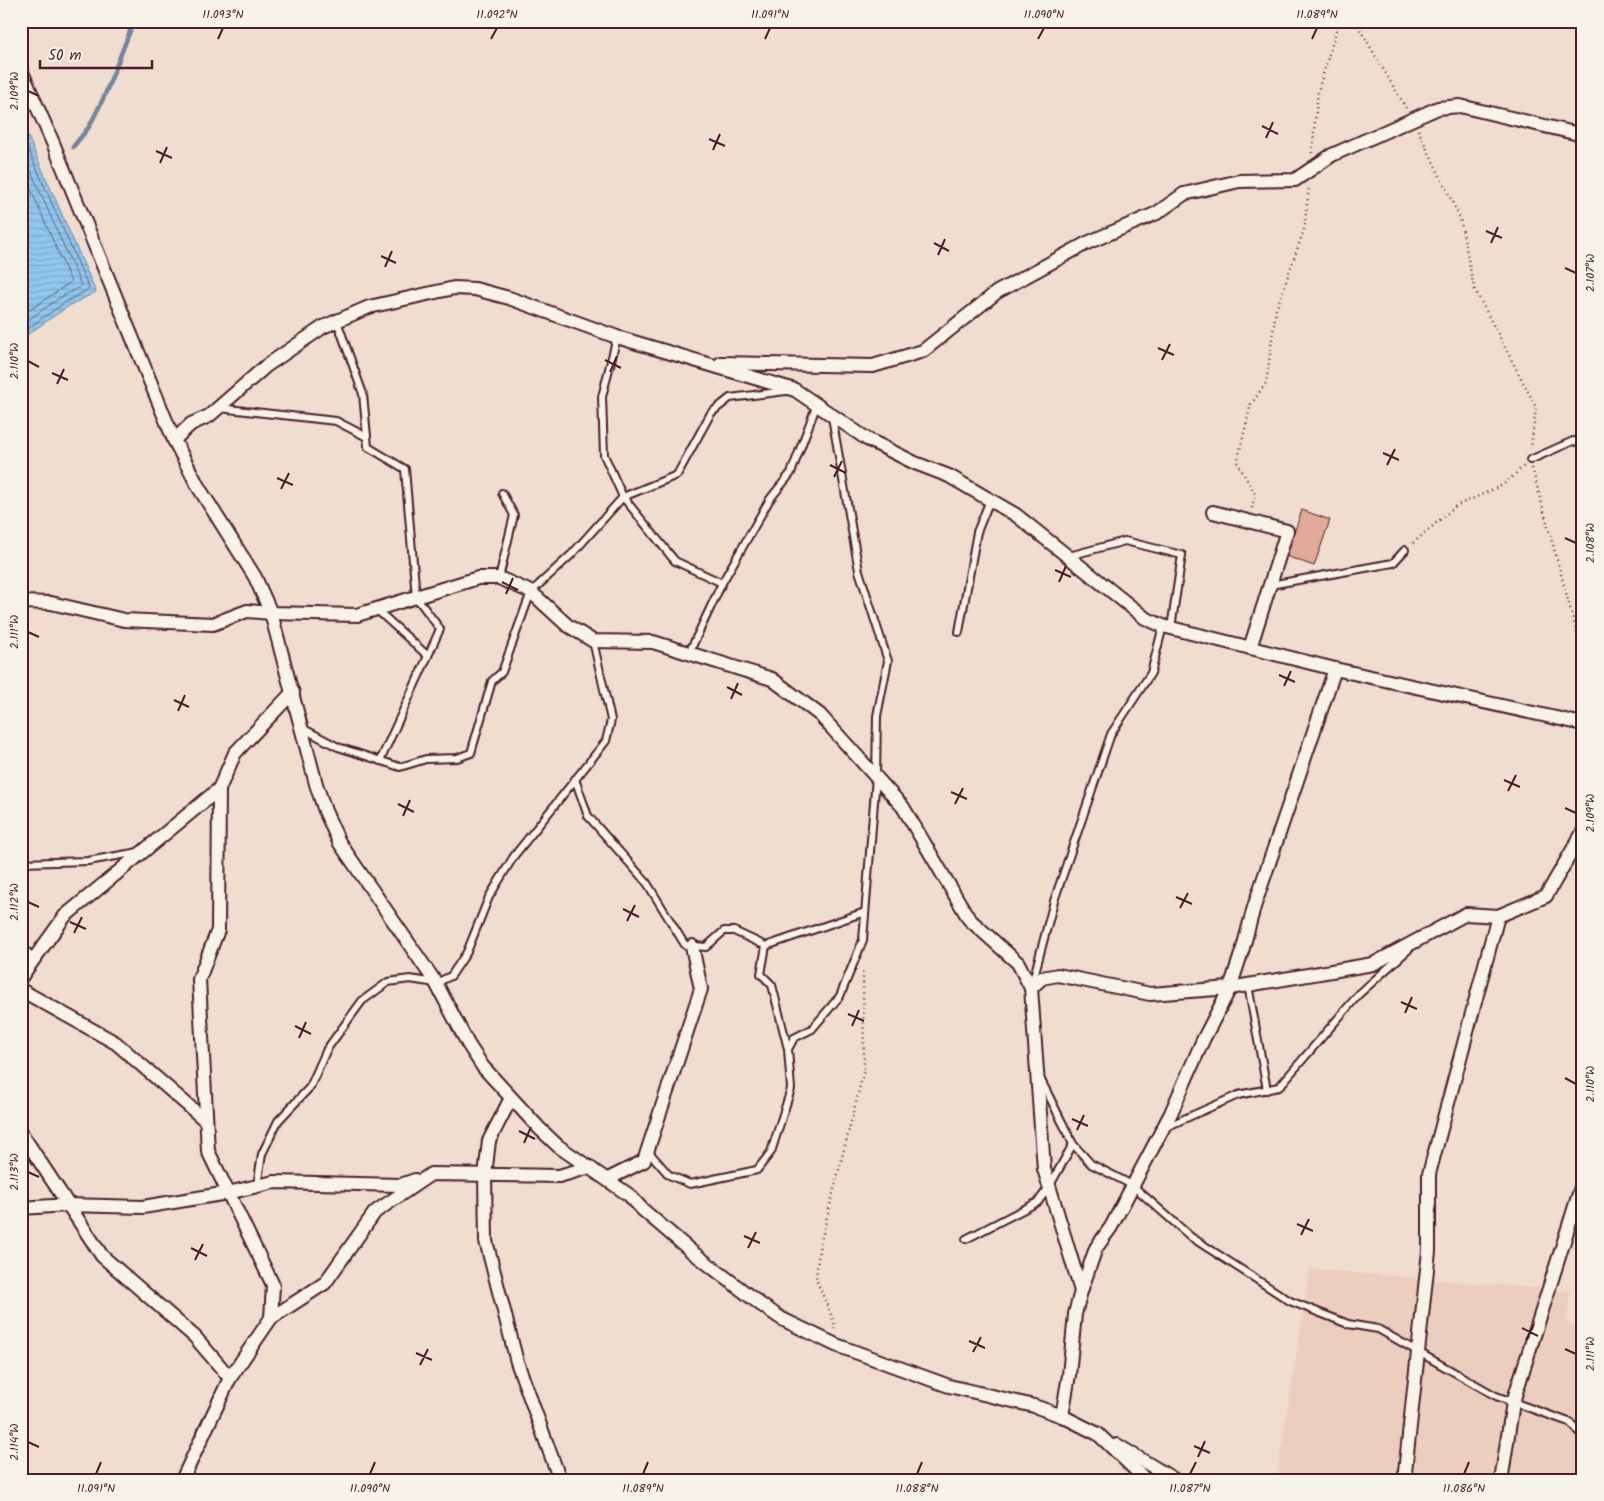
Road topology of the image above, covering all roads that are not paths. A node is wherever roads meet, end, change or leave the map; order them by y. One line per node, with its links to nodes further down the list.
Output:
1 (21, 70): 11 (street)
2 (1583, 135): 5 (street)
3 (337, 321): 4 (street); 8 (street); 10 (lane)
4 (617, 337): 5 (street); 15 (lane)
5 (701, 363): 6 (street)
6 (795, 390): 7 (street); 15 (lane)
7 (817, 404): 9 (street); 21 (lane)
8 (219, 408): 10 (lane); 11 (street)
9 (832, 415): 16 (street); 39 (lane)
10 (367, 436): 24 (lane)
11 (174, 440): 27 (street)
12 (1583, 443): 13 (lane)
13 (1530, 460)
14 (502, 492): 20 (lane)
15 (623, 497): 21 (lane); 23 (lane)
16 (990, 500): 19 (street); 29 (lane)
17 (1213, 512): 22 (street)
18 (1405, 550): 22 (lane)
19 (1067, 556): 28 (street); 28 (lane)
20 (500, 578): 23 (street); 24 (street)
21 (722, 583): 32 (lane)
22 (1270, 585): 31 (street)
23 (531, 592): 30 (street); 38 (lane)
24 (416, 597): 26 (street); 33 (lane)
25 (21, 602): 27 (street)
26 (376, 609): 27 (street); 33 (lane)
27 (271, 613): 35 (street)
28 (1167, 627): 31 (street); 55 (lane)
29 (959, 632)
30 (593, 641): 32 (street); 40 (lane)
31 (1250, 648): 34 (street)
32 (689, 653): 39 (street)
33 (428, 656): 38 (lane)
34 (1335, 669): 36 (street); 56 (street)
35 (292, 692): 37 (street); 41 (street)
36 (1583, 724)
37 (302, 728): 38 (lane); 53 (street)
38 (380, 761)
39 (876, 778): 45 (lane); 55 (street)
40 (576, 780): 49 (lane); 53 (lane)
41 (219, 788): 43 (street); 62 (street)
42 (1583, 832): 46 (street)
43 (145, 850): 44 (lane); 51 (street)
44 (21, 863)
45 (865, 912): 50 (lane); 58 (lane)
46 (1498, 916): 47 (street); 81 (street)
47 (1422, 938): 54 (street); 60 (lane)
48 (21, 946): 51 (lane)
49 (692, 946): 50 (lane); 66 (street)
50 (766, 946): 58 (lane)
51 (35, 959): 52 (street)
52 (21, 977)
53 (436, 983): 61 (street); 73 (lane)
54 (1248, 985): 56 (street); 60 (lane)
55 (1031, 988): 56 (street); 59 (street)
56 (1230, 988): 63 (street)
57 (21, 990): 62 (street)
58 (788, 1050): 66 (lane)
59 (1037, 1072): 65 (lane); 74 (street)
60 (1267, 1090): 63 (lane)
61 (511, 1098): 67 (street); 69 (street)
62 (206, 1121): 75 (street)
63 (1162, 1129): 72 (street)
64 (21, 1133): 76 (street)
65 (1073, 1144): 72 (lane); 74 (lane)
66 (647, 1150): 70 (street)
67 (590, 1167): 69 (street); 70 (street)
68 (431, 1174): 69 (street); 73 (street); 80 (street)
69 (486, 1175): 88 (street)
70 (608, 1179): 84 (street)
71 (1583, 1181): 83 (street)
72 (1132, 1185): 79 (street); 81 (lane)
73 (258, 1186): 75 (street)
74 (1049, 1187): 78 (lane); 79 (street)
75 (228, 1192): 76 (street); 80 (street)
76 (68, 1205): 77 (street); 82 (street)
77 (21, 1208)
78 (966, 1239)
79 (1081, 1291): 84 (street)
80 (271, 1318): 82 (street)
81 (1419, 1352): 83 (lane); 91 (street)
82 (230, 1378): 87 (street)
83 (1513, 1402): 86 (lane); 92 (street)
84 (1062, 1416): 85 (street)
85 (1098, 1434): 89 (street); 90 (street)
86 (1583, 1435)
87 (182, 1480)
88 (560, 1480)
89 (1146, 1480)
90 (1175, 1480)
91 (1408, 1480)
92 (1500, 1480)

